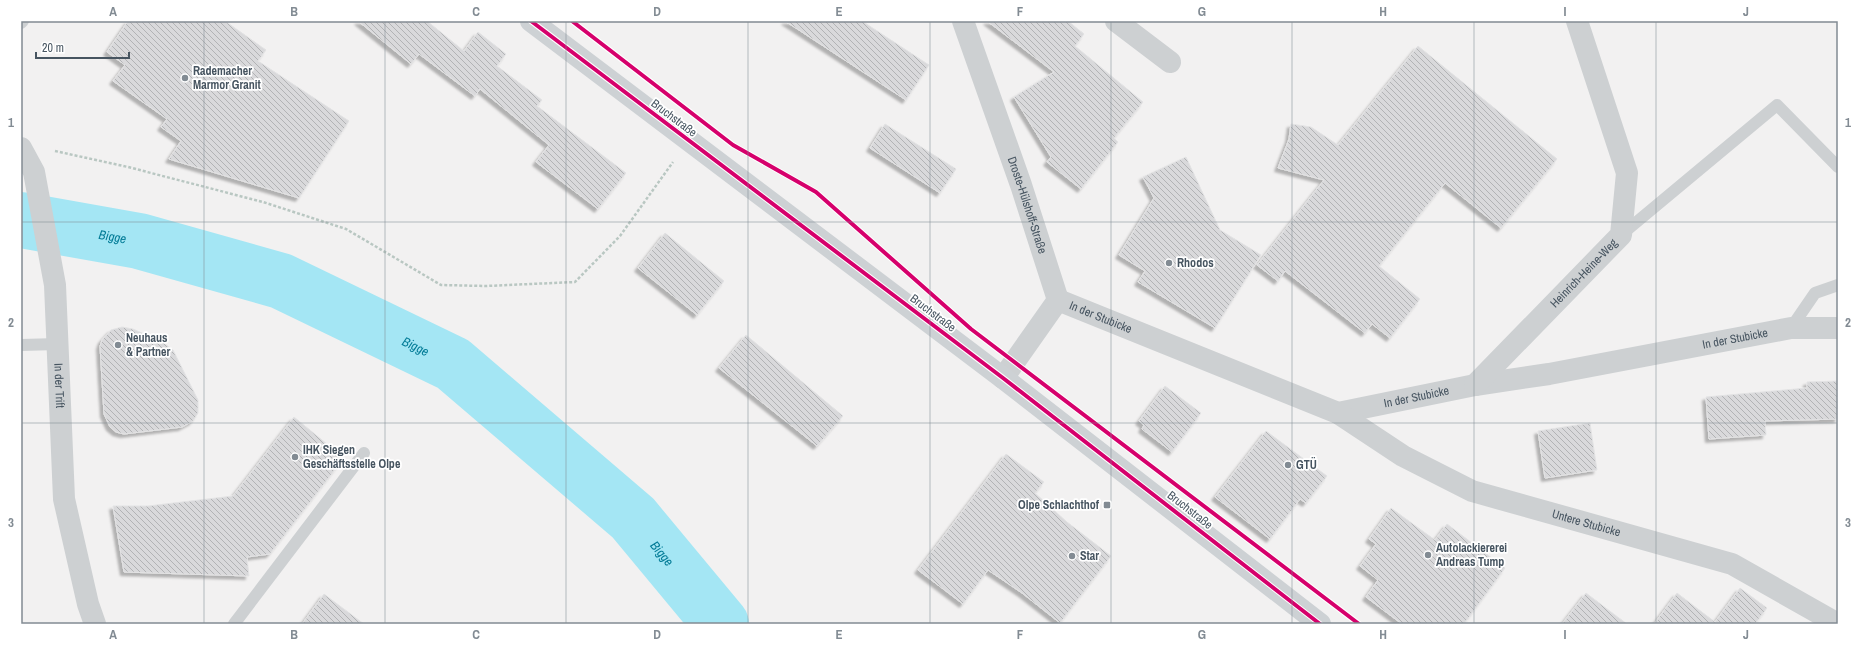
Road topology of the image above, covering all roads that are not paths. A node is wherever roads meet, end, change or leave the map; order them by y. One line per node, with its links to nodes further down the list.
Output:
1 (531, 21): 15 (main road, Bruchstraße)
2 (964, 21): 10 (street, Droste-Hülshoff-Straße)
3 (1116, 21): 5 (street)
4 (1577, 21): 8 (street, Heinrich-Heine-Weg)
5 (1170, 62)
6 (21, 148): 13 (street, In der Trift)
7 (1838, 167): 8 (lane)
8 (1621, 235): 16 (street, Heinrich-Heine-Weg)
9 (1838, 285): 11 (lane)
10 (1058, 300): 15 (street); 17 (street, In der Stubicke)
11 (1792, 328): 12 (street, In der Stubicke); 16 (street, In der Stubicke)
12 (1838, 328)
13 (58, 344): 14 (lane); 19 (street, In der Trift)
14 (21, 345)
15 (1003, 378): 21 (main road, Bruchstraße)
16 (1474, 385): 17 (street, In der Stubicke)
17 (1338, 413): 22 (street, Untere Stubicke)
18 (364, 453): 20 (lane)
19 (95, 624)
20 (234, 624)
21 (1320, 624)
22 (1838, 624)

